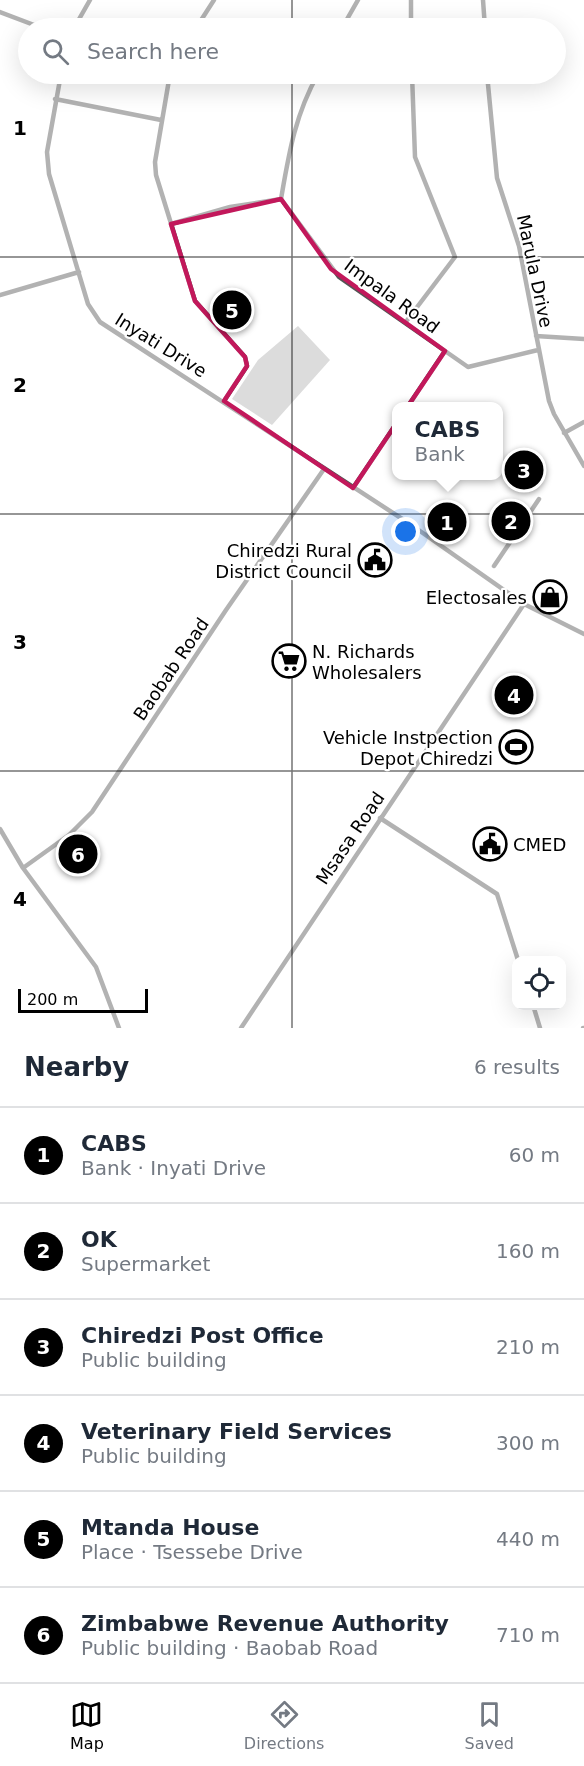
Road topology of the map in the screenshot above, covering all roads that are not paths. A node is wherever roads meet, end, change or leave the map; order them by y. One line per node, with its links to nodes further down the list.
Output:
1 (90, 0): 7 (street)
2 (214, 0): 8 (street)
3 (358, 0): 9 (street)
4 (411, 0): 10 (street)
5 (483, 0): 11 (street)
6 (0, 12): 12 (street)
7 (80, 18)
8 (202, 18)
9 (348, 18)
10 (411, 18)
11 (484, 18)
12 (18, 19)
13 (59, 84): 18 (street, Inyati Drive)
14 (168, 84): 19 (street)
15 (312, 84): 20 (street)
16 (412, 84): 24 (street)
17 (488, 84): 25 (street, Marula Drive)
18 (55, 99): 19 (street); 22 (street, Inyati Drive)
19 (161, 120): 21 (street)
20 (281, 199): 21 (street); 24 (street, Impala Road)
21 (171, 224): 29 (street)
22 (79, 272): 23 (street); 29 (street, Inyati Drive)
23 (0, 295)
24 (405, 323): 28 (street, Impala Road)
25 (536, 336): 26 (street); 27 (street, Marula Drive)
26 (584, 339)
27 (538, 350): 28 (street, Impala Road); 33 (street, Marula Drive)
28 (445, 351): 30 (street)
29 (224, 401): 35 (street, Inyati Drive)
30 (411, 402)
31 (584, 422): 33 (street)
32 (392, 430): 36 (street)
33 (564, 433): 34 (street, Marula Drive)
34 (584, 466)
35 (324, 469): 36 (street, Inyati Drive); 43 (street, Baobab Road)
36 (353, 488): 39 (street, Inyati Drive)
37 (539, 499): 38 (street)
38 (494, 566)
39 (524, 604): 40 (street, Inyati Drive); 41 (street, Msasa Road)
40 (584, 634)
41 (380, 819): 44 (street); 47 (street, Msasa Road)
42 (0, 829): 43 (street)
43 (24, 868): 46 (street)
44 (517, 956)
45 (535, 1010): 48 (street)
46 (119, 1028)
47 (241, 1028)
48 (540, 1028)

